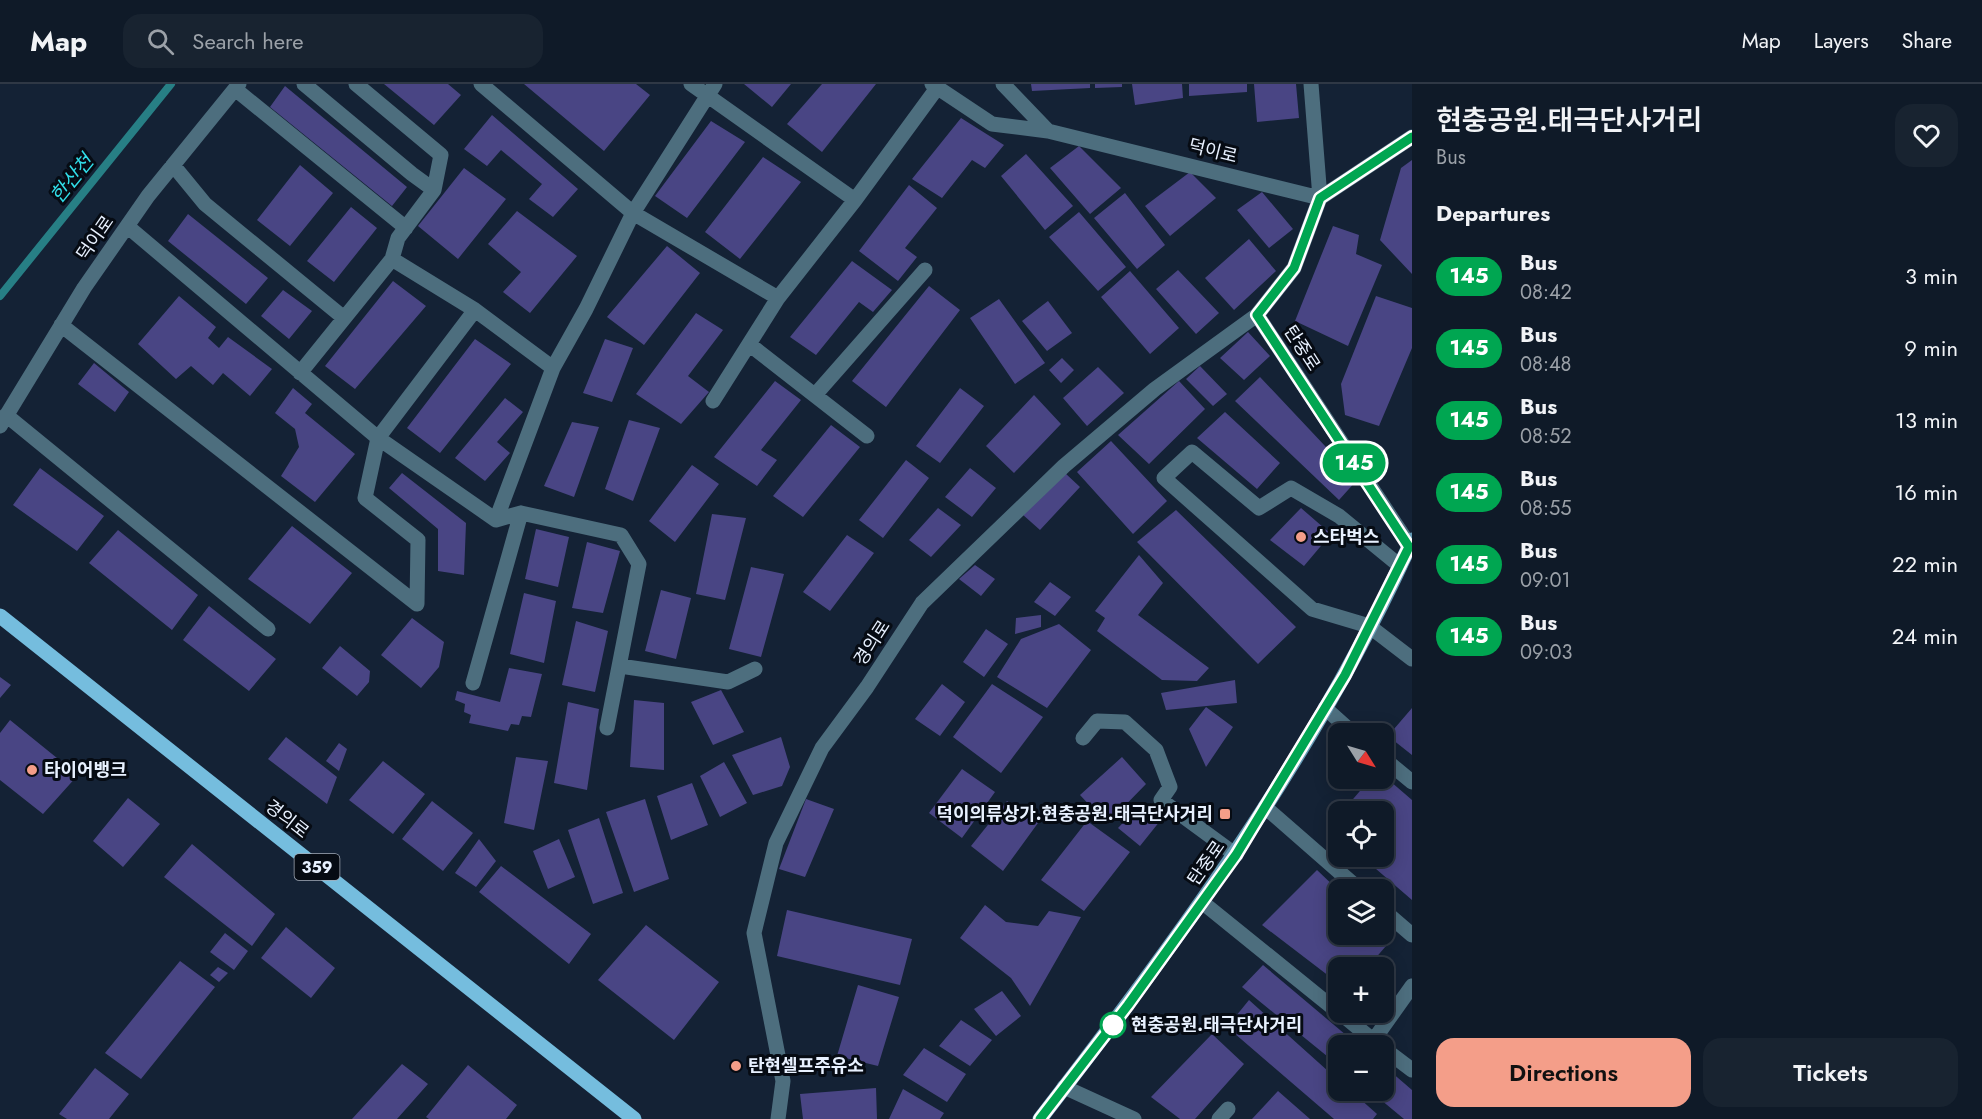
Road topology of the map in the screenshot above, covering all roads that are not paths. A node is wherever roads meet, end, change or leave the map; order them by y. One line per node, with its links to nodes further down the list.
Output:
1 (304, 84): 13 (street)
2 (356, 84): 13 (street)
3 (481, 84): 16 (street)
4 (691, 84): 9 (street)
5 (1002, 84): 10 (street)
6 (1311, 84): 14 (street)
7 (934, 86): 10 (street, 덕이로); 15 (street)
8 (237, 87): 12 (street, 덕이로); 18 (street)
9 (711, 89): 15 (street); 16 (street)
10 (1048, 130): 14 (street, 덕이로)
11 (1412, 137): 14 (street)
12 (173, 165): 17 (street, 덕이로); 24 (street)
13 (434, 189): 18 (street)
14 (1320, 198): 23 (street)
15 (855, 200): 21 (street)
16 (633, 213): 21 (street); 27 (street)
17 (127, 226): 25 (street, 덕이로); 28 (street)
18 (406, 228): 19 (street)
19 (392, 259): 22 (street); 24 (street)
20 (925, 270): 29 (street)
21 (778, 298): 26 (street)
22 (475, 310): 27 (street); 33 (street)
23 (1257, 315): 36 (street, 탄중로); 66 (street, 경의로)
24 (344, 318): 28 (street)
25 (61, 325): 31 (street, 덕이로); 33 (street)
26 (749, 344): 29 (street); 30 (street)
27 (553, 368): 35 (street)
28 (300, 373): 33 (street)
29 (815, 395): 32 (street)
30 (713, 401)
31 (3, 420): 40 (street)
32 (867, 436)
33 (378, 438): 35 (street)
34 (521, 513): 35 (street); 42 (street); 44 (street)
35 (496, 520)
36 (1411, 545): 37 (main road, 탄중로)
37 (1400, 566): 39 (main road, 탄중로); 39 (street)
38 (0, 616): 65 (main road, 경의로 / 359)
39 (1369, 627): 41 (street); 45 (main road, 탄중로)
40 (268, 629)
41 (1412, 659)
42 (620, 666): 43 (street); 47 (street)
43 (755, 669)
44 (472, 683)
45 (1324, 708): 46 (street); 51 (main road, 탄중로)
46 (1341, 723)
47 (608, 728)
48 (1083, 738): 52 (street)
49 (1394, 767): 50 (street)
50 (1412, 782)
51 (1265, 807): 52 (main road, 탄중로); 53 (street)
52 (1236, 855): 54 (main road, 탄중로)
53 (1347, 879)
54 (1202, 902): 58 (street); 64 (main road, 탄중로)
55 (1394, 919): 56 (street)
56 (1412, 935)
57 (1412, 986): 61 (street)
58 (1328, 1004)
59 (1352, 1023): 60 (street)
60 (1367, 1035)
61 (1385, 1035)
62 (1394, 1057): 63 (street)
63 (1412, 1071)
64 (1064, 1087): 67 (main road, 탄중로); 68 (street)
65 (634, 1119)
66 (778, 1119)
67 (1040, 1119)
68 (1134, 1119)

